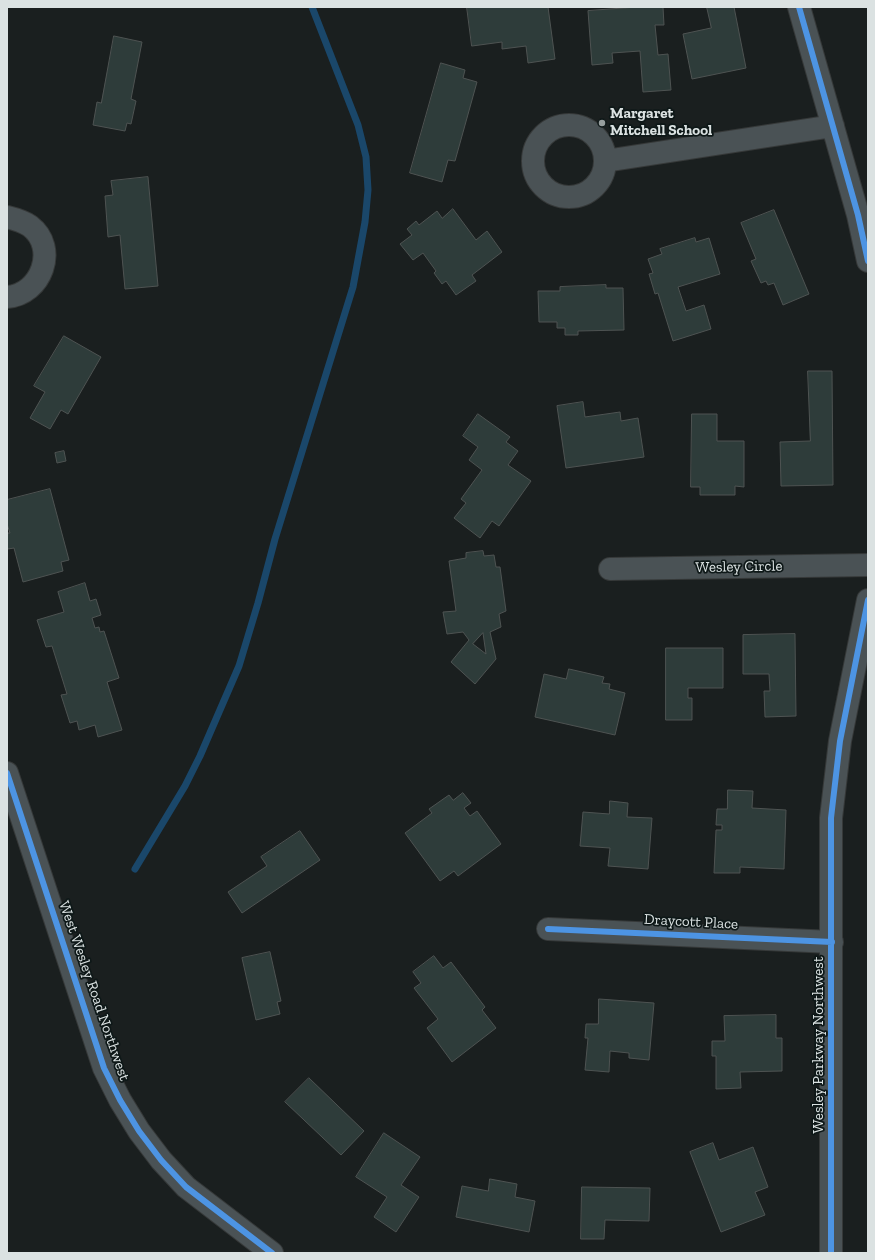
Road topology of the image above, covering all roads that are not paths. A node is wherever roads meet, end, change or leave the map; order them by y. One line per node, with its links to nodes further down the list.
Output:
1 (799, 7): 2 (street)
2 (833, 126): 3 (street); 5 (street)
3 (605, 161)
4 (7, 217): 6 (street)
5 (868, 262)
6 (7, 297)
7 (868, 565): 8 (street, Wesley Circle)
8 (610, 569)
9 (868, 600): 12 (street, Wesley Parkway Northwest)
10 (7, 774): 13 (street, West Wesley Road Northwest)
11 (548, 928): 12 (street, Draycott Place)
12 (832, 942): 14 (street, Wesley Parkway Northwest)
13 (272, 1253)
14 (831, 1253)

